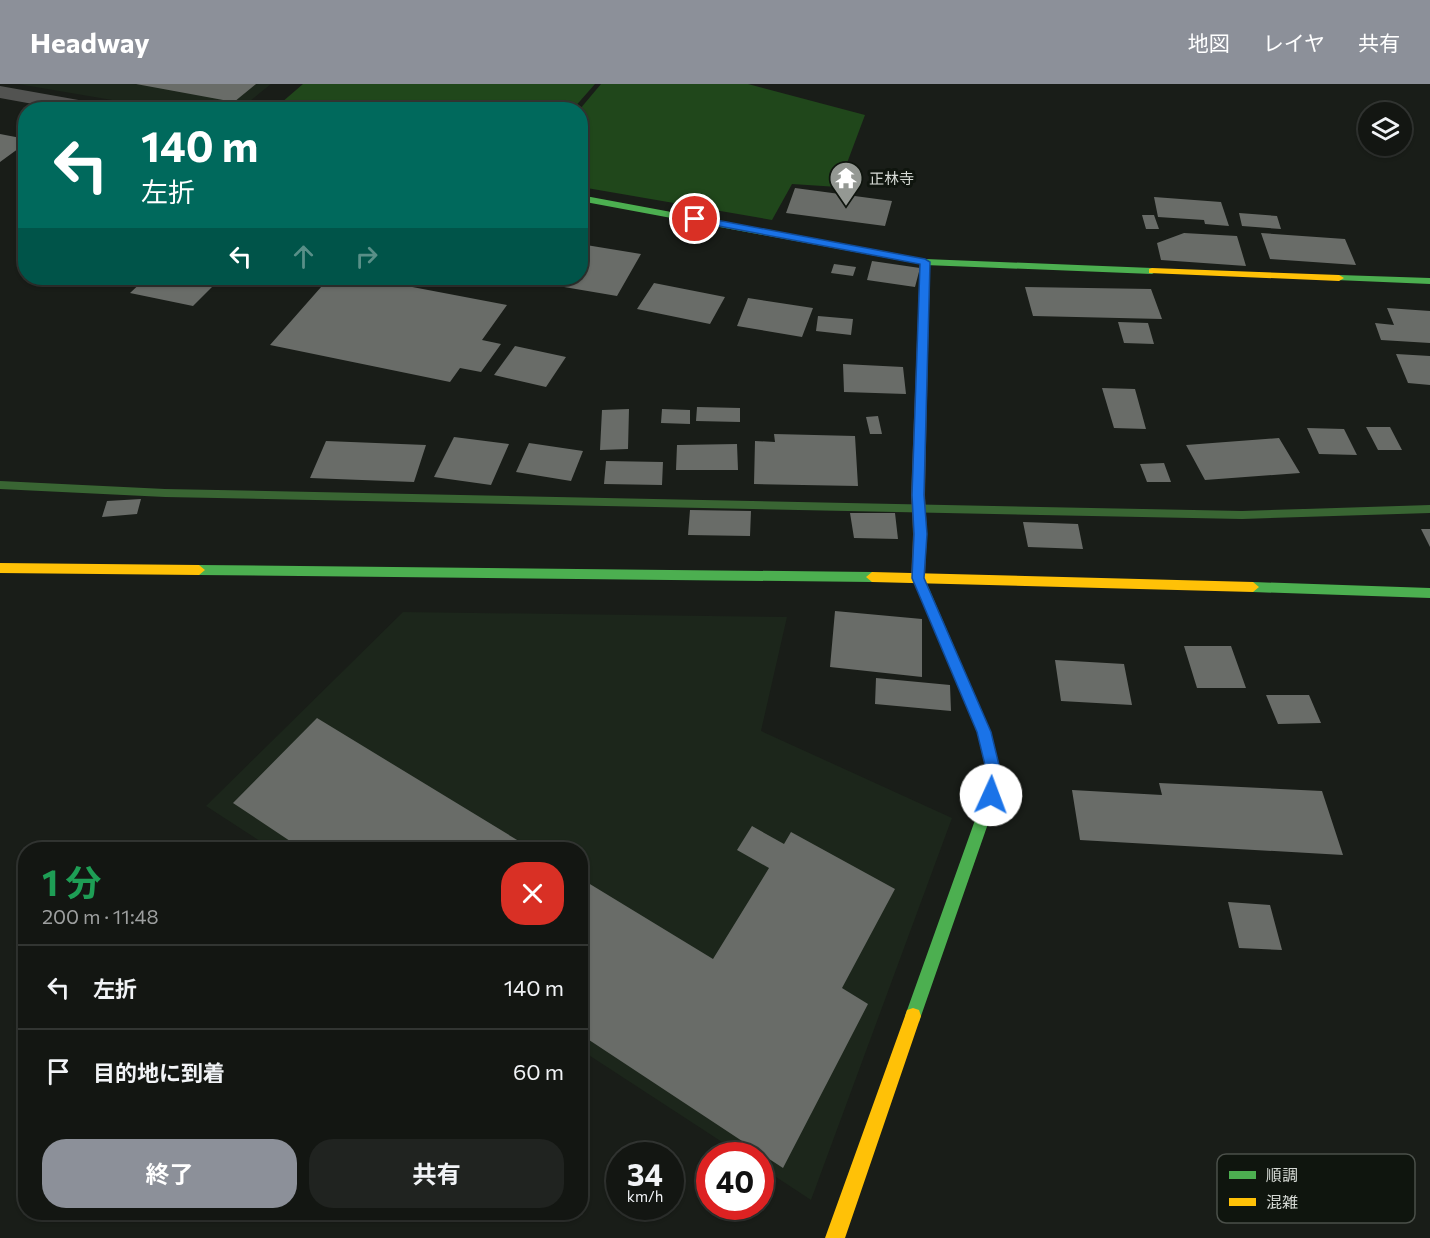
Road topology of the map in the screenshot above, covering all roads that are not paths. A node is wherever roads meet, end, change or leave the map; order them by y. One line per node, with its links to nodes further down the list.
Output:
1 (0, 92): 2 (street)
2 (56, 102)
3 (588, 199): 4 (street)
4 (925, 262): 5 (street); 7 (lane)
5 (1430, 281)
6 (0, 568): 7 (street)
7 (918, 578): 8 (street); 9 (street)
8 (1430, 593)
9 (835, 1238)

